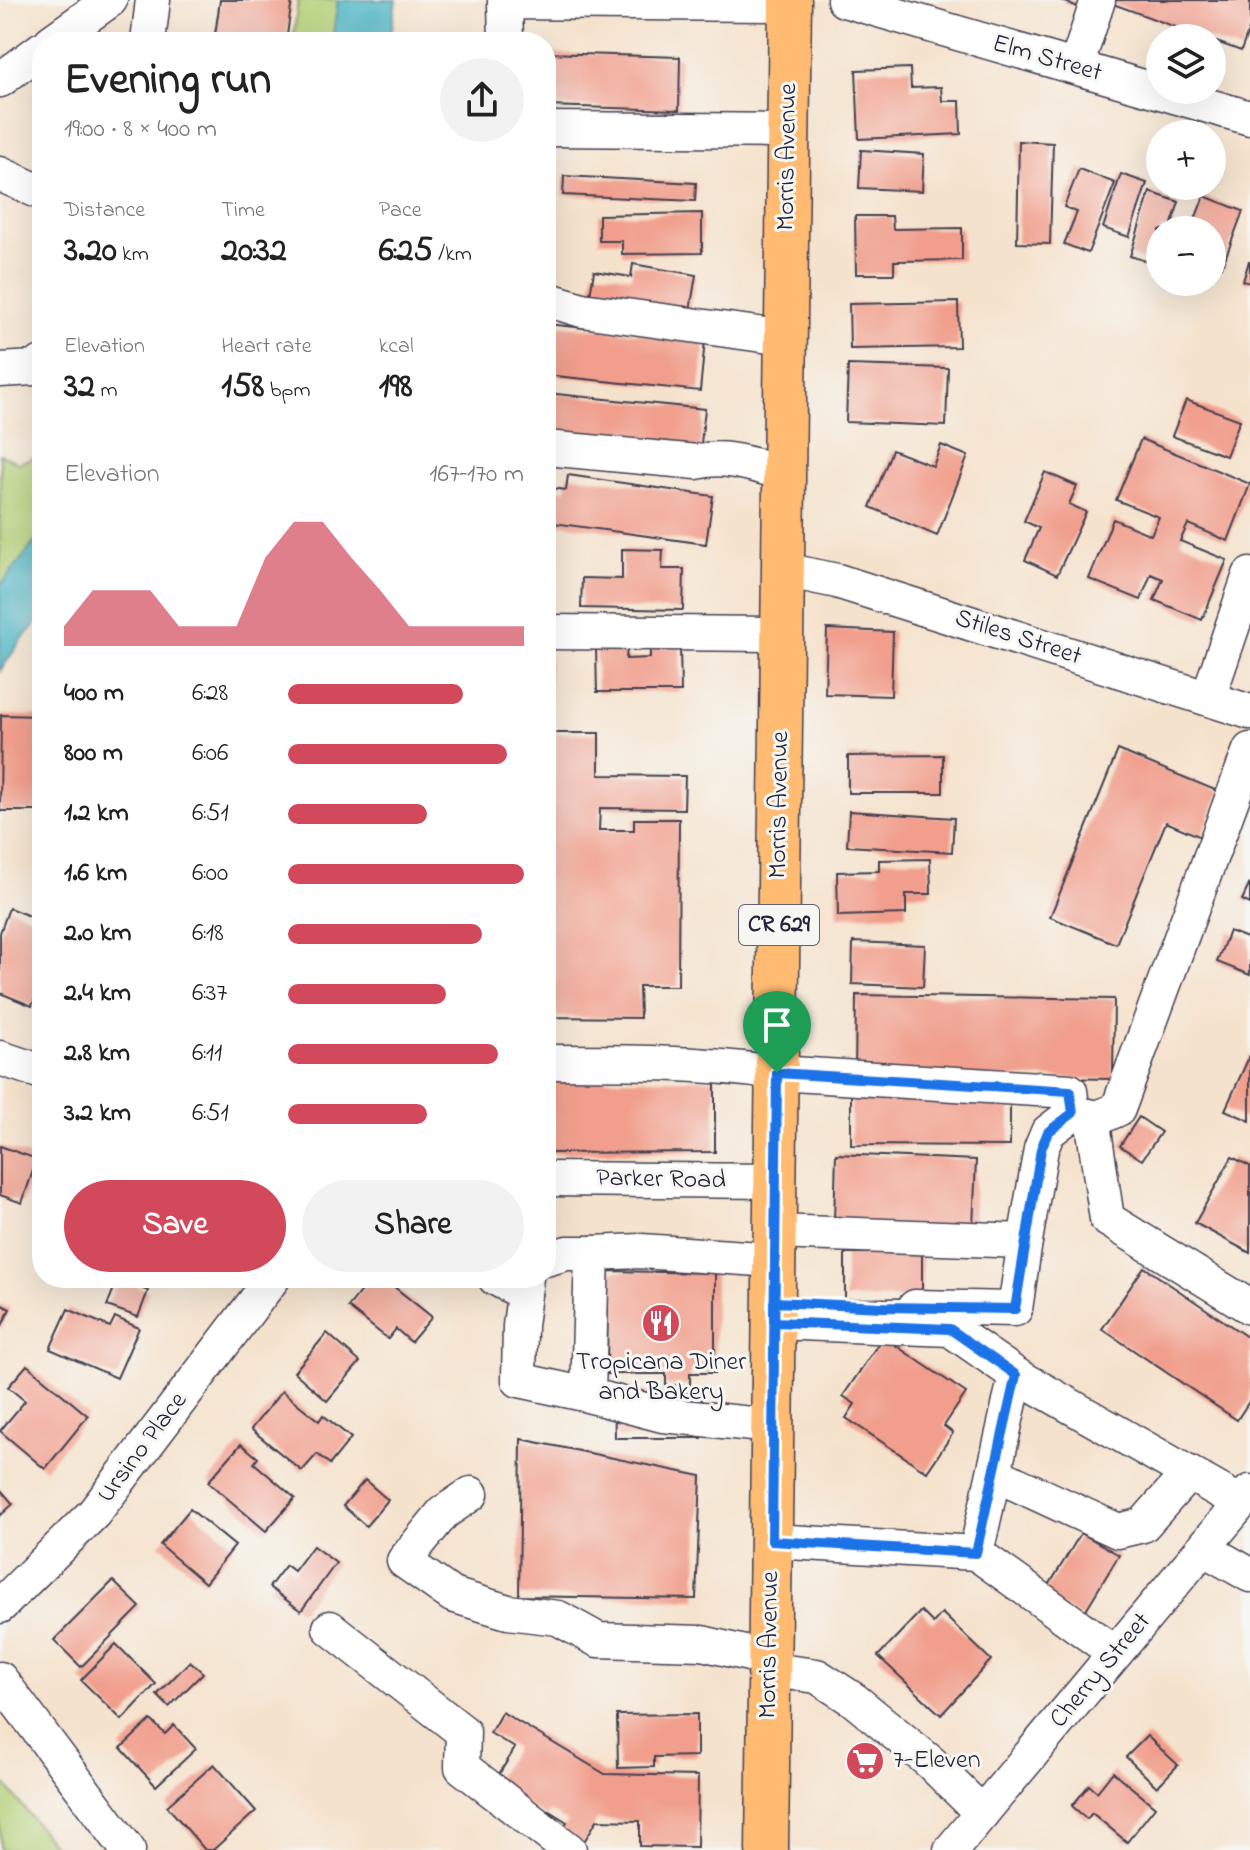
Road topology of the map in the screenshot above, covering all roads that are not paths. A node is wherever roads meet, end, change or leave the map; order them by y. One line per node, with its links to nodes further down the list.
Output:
1 (110, 0): 6 (street)
2 (153, 0): 7 (street)
3 (844, 0): 10 (street, Elm Street)
4 (1098, 0): 10 (street)
5 (790, 2): 8 (street); 14 (main road, Morris Avenue / CR 629)
6 (65, 32)
7 (149, 32)
8 (506, 32)
9 (32, 56): 11 (street)
10 (1076, 67): 12 (street, Elm Street)
11 (0, 80)
12 (1247, 108)
13 (556, 129): 14 (street)
14 (789, 131): 18 (main road, Morris Avenue / CR 629)
15 (0, 174): 16 (street)
16 (32, 188)
17 (556, 302): 18 (street)
18 (786, 338): 23 (main road, Morris Avenue / CR 629)
19 (32, 368): 20 (street)
20 (0, 370)
21 (556, 449): 23 (street)
22 (556, 462): 23 (street)
23 (771, 473): 24 (main road, Morris Avenue / CR 629)
24 (784, 570): 27 (main road, Morris Avenue / CR 629); 28 (street, Stiles Street)
25 (1250, 575): 28 (street)
26 (556, 632): 27 (street)
27 (782, 634): 34 (main road, Morris Avenue / CR 629)
28 (1208, 698): 29 (street, Stiles Street)
29 (1250, 712)
30 (1250, 750): 35 (street)
31 (0, 1058): 33 (street)
32 (556, 1062): 34 (street)
33 (32, 1069)
34 (777, 1073): 35 (street); 37 (main road, Morris Avenue / CR 629)
35 (1082, 1115): 38 (street); 43 (street)
36 (556, 1179): 37 (street, Parker Road)
37 (776, 1181): 39 (main road, Morris Avenue / CR 629)
38 (1025, 1241): 39 (street); 44 (street)
39 (775, 1246): 40 (street); 44 (main road, Morris Avenue / CR 629)
40 (568, 1255): 46 (street)
41 (265, 1288): 56 (street, Ursino Place)
42 (515, 1288): 46 (street)
43 (1250, 1307)
44 (774, 1312): 45 (street); 47 (main road, Morris Avenue / CR 629)
45 (1016, 1375): 48 (street); 49 (street)
46 (588, 1395): 47 (street)
47 (773, 1426): 52 (main road, Morris Avenue / CR 629)
48 (1189, 1473): 49 (street); 51 (street)
49 (995, 1474): 54 (street)
50 (471, 1494): 59 (street)
51 (1246, 1497): 53 (street, Cherry Street)
52 (772, 1541): 54 (street); 59 (main road, Morris Avenue / CR 629)
53 (1204, 1549): 55 (street); 58 (street, Cherry Street)
54 (976, 1553): 58 (street)
55 (1250, 1575)
56 (0, 1606)
57 (330, 1628): 63 (street)
58 (1115, 1653): 61 (street, Cherry Street)
59 (770, 1665): 61 (street); 64 (main road, Morris Avenue / CR 629)
60 (0, 1679): 62 (street)
61 (982, 1813): 65 (street, Cherry Street)
62 (128, 1850)
63 (569, 1850)
64 (767, 1850)
65 (951, 1850)

